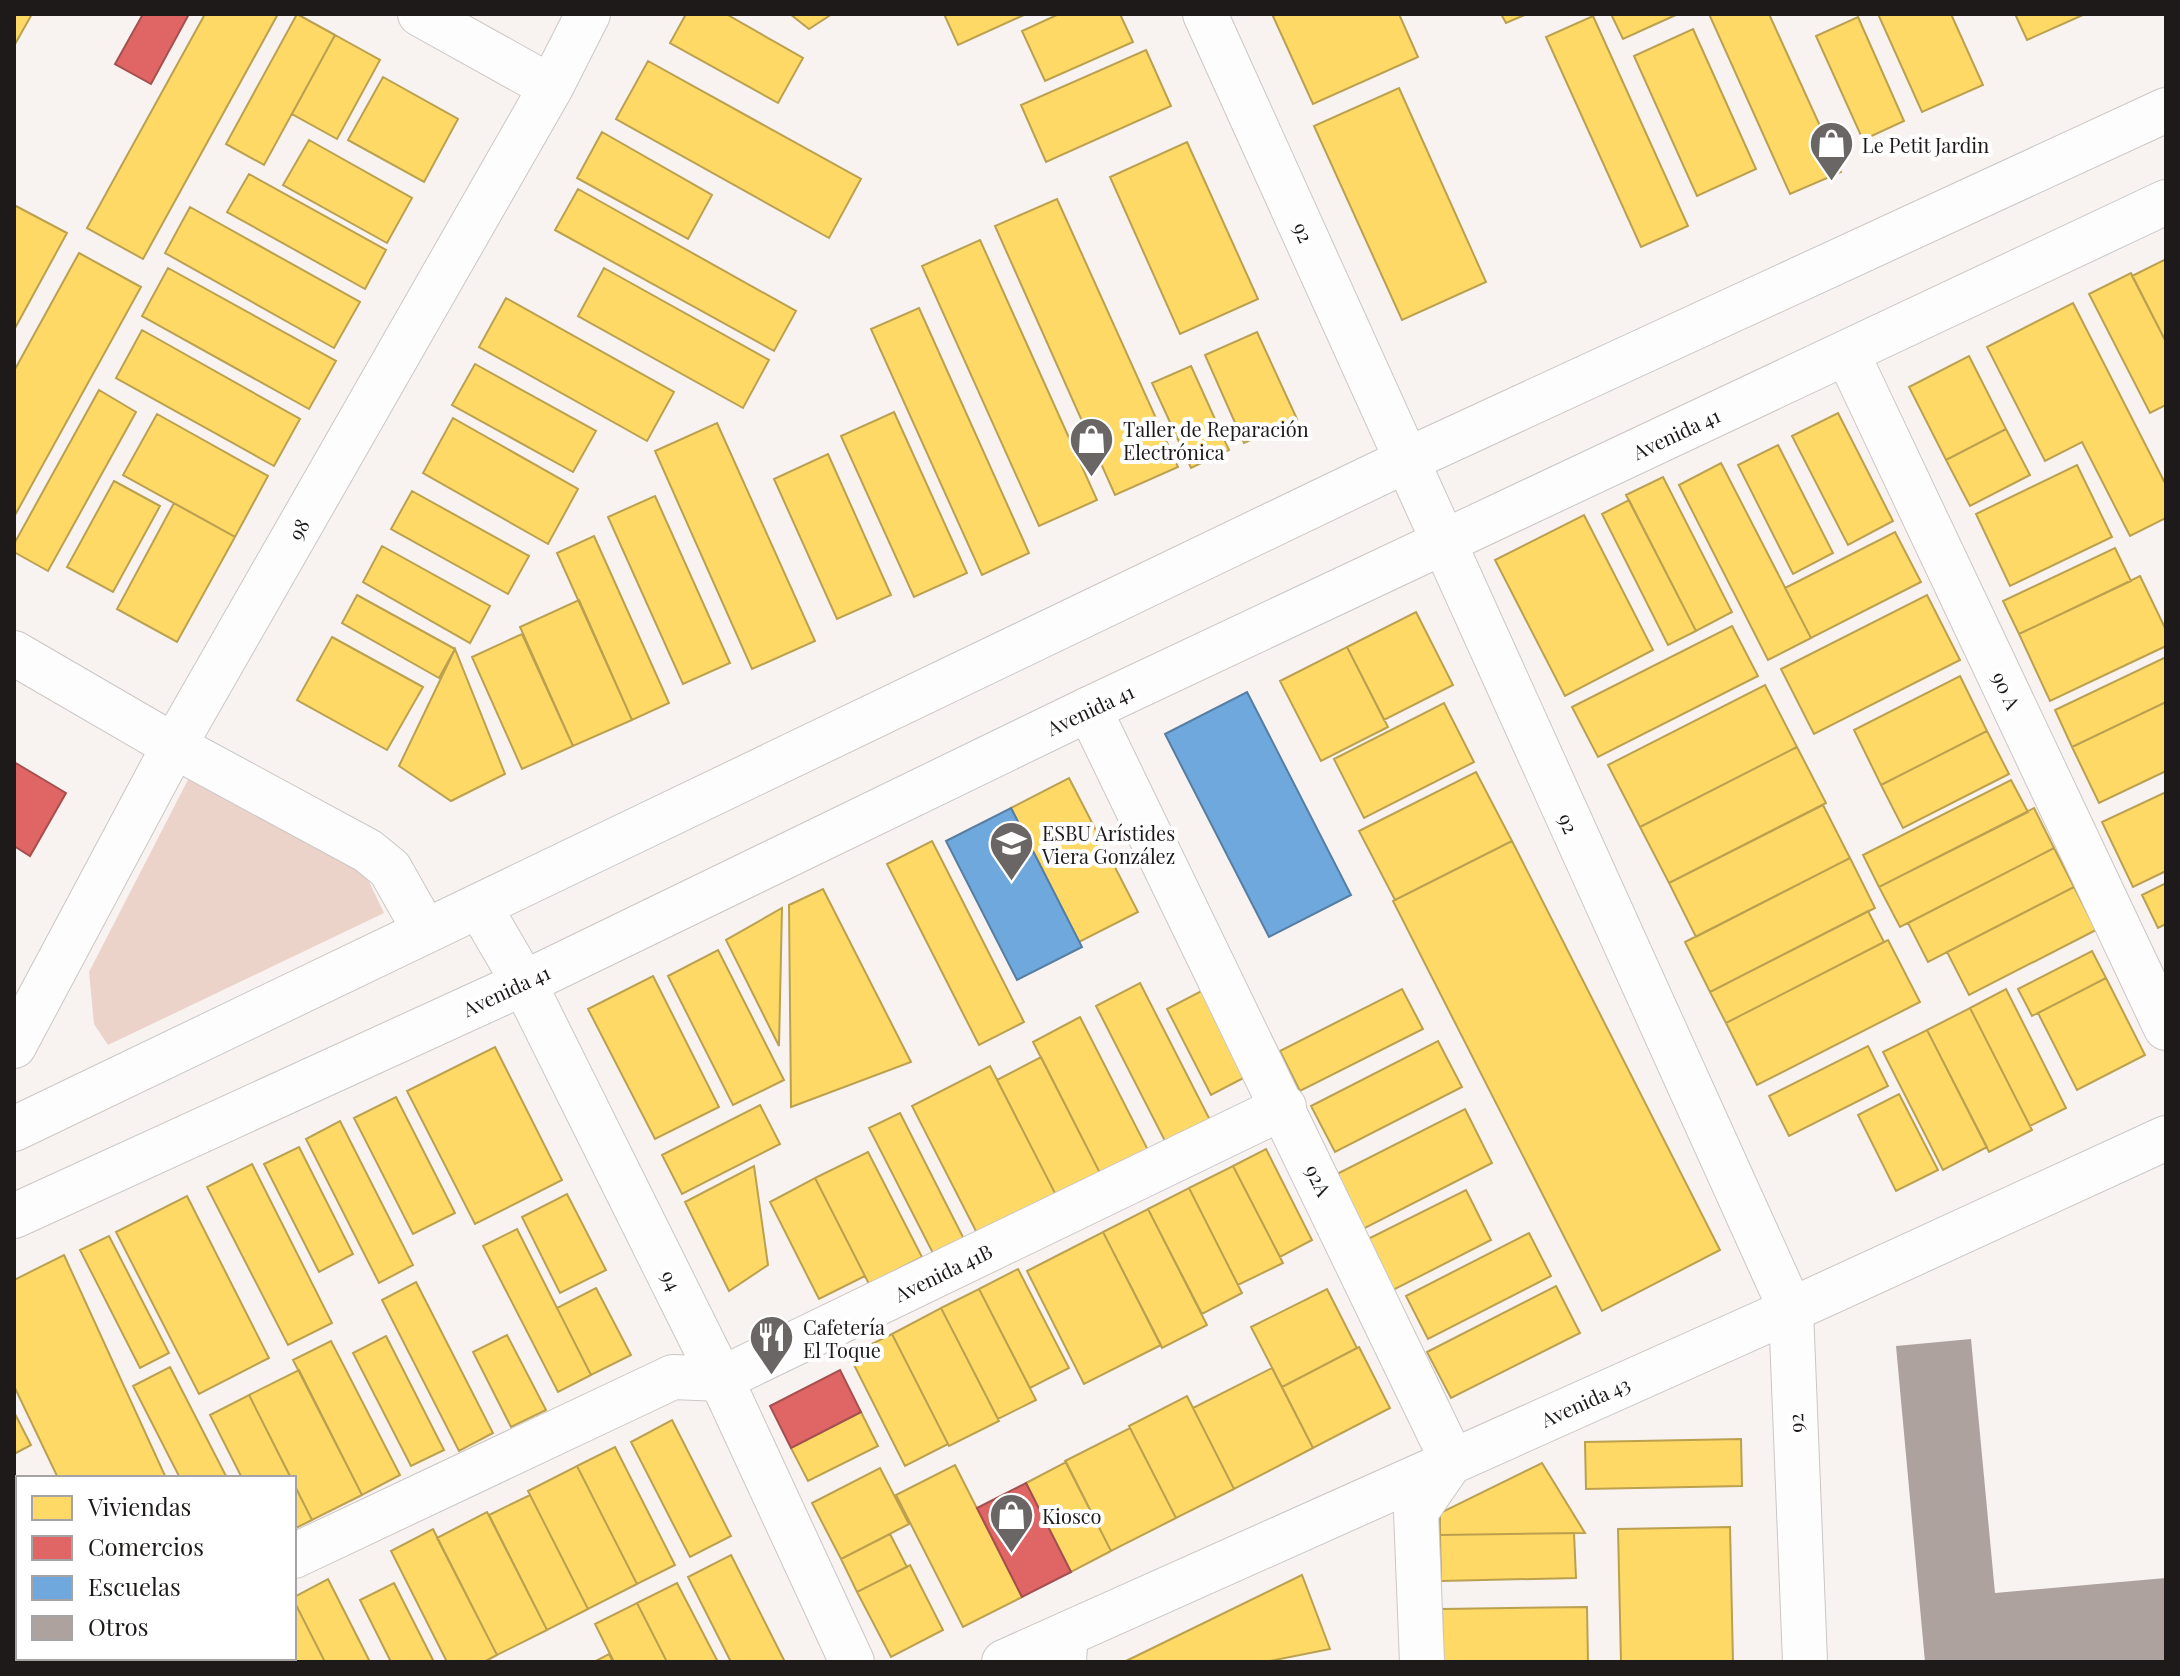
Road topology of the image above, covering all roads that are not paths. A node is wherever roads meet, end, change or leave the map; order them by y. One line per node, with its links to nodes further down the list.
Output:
1 (420, 14): 4 (street)
2 (588, 14): 4 (street, 98)
3 (1205, 14): 8 (street, 92)
4 (551, 87): 12 (street, 98)
5 (2166, 110): 8 (street)
6 (2166, 202): 7 (street, Avenida 41)
7 (1847, 353): 9 (street, Avenida 41); 16 (street, 90 A)
8 (1407, 460): 9 (street, 92); 13 (street)
9 (1442, 543): 11 (street, Avenida 41); 22 (street, 92)
10 (14, 653): 12 (street)
11 (1089, 709): 15 (street, Avenida 41); 18 (street, 92A)
12 (174, 746): 14 (street); 17 (street, 98)
13 (479, 906): 14 (street); 15 (street, 94)
14 (425, 931): 19 (street)
15 (524, 983): 21 (street, Avenida 41); 23 (street, 94)
16 (2166, 1028)
17 (14, 1046)
18 (1284, 1107): 23 (street, Avenida 41B); 24 (street, 92A)
19 (14, 1129)
20 (2166, 1138): 22 (street, Avenida 43)
21 (14, 1216)
22 (1791, 1310): 24 (street, Avenida 43); 30 (street, 92)
23 (721, 1379): 25 (street, Avenida 41B); 27 (street, 94)
24 (1452, 1460): 26 (street, Avenida 43); 29 (street)
25 (296, 1555)
26 (1075, 1646): 28 (street, Avenida 43)
27 (852, 1662)
28 (1004, 1662)
29 (1422, 1662)
30 (1805, 1662)

